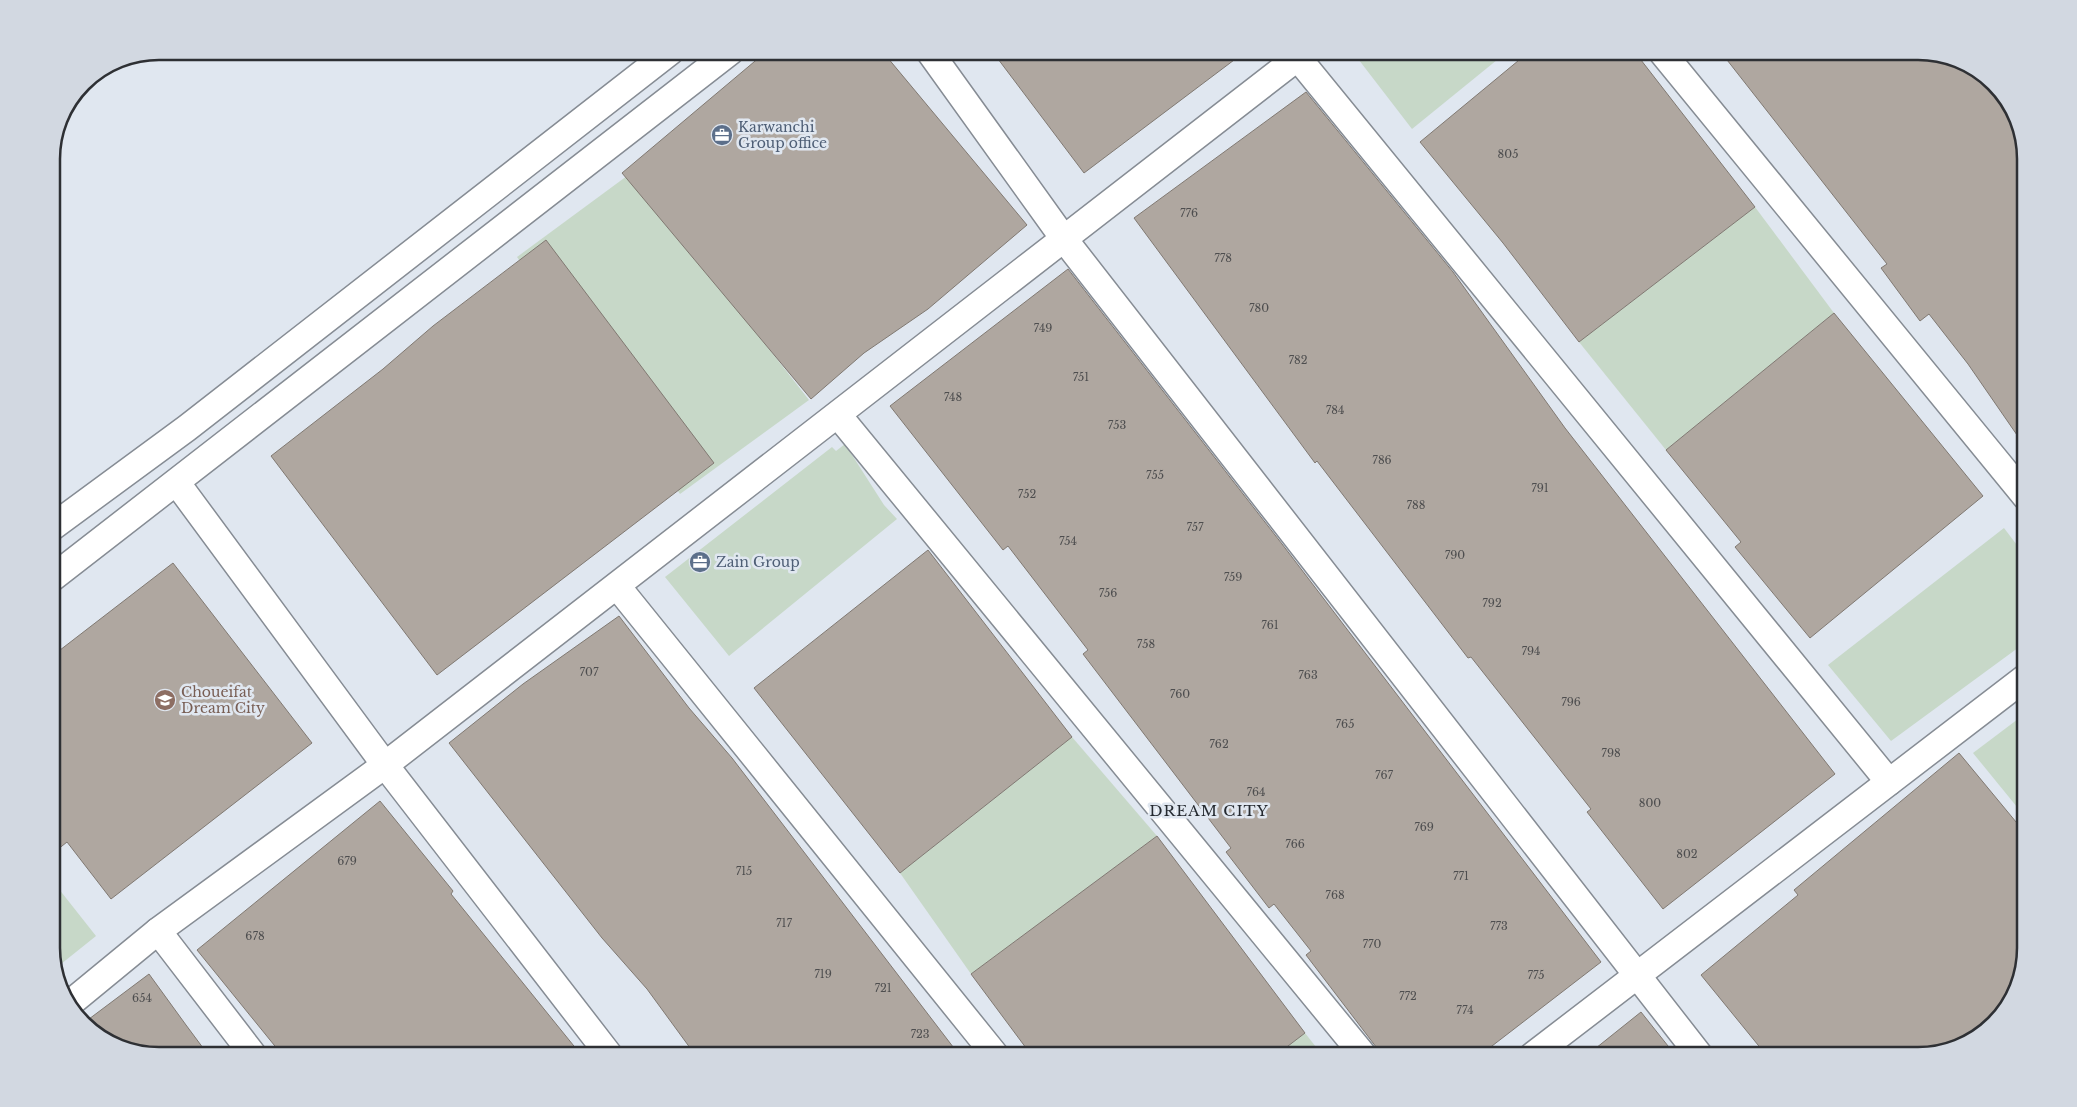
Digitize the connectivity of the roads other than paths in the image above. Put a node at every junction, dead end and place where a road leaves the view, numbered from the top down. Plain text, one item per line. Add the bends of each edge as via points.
1 (659, 60) edge
2 (720, 60) edge
3 (935, 60) edge
4 (1294, 60) edge
5 (1307, 60) edge
6 (1668, 60) edge
7 (466, 211) junction
8 (490, 239) junction
9 (1064, 239) junction
10 (838, 415) junction
11 (177, 482) junction
12 (2017, 486) edge
13 (60, 522) edge
14 (60, 573) edge
15 (617, 586) junction
16 (2017, 684) edge
17 (385, 765) junction
18 (1889, 782) junction
19 (158, 932) junction
20 (1636, 975) junction
21 (75, 1000) edge
22 (247, 1047) edge
23 (603, 1047) edge
24 (989, 1047) edge
25 (1348, 1047) edge
26 (1544, 1047) edge
27 (1693, 1047) edge

1 - 7 street
2 - 8 street
3 - 9 street
4 - 9 street
5 - 18 street
6 - 12 street
7 - 8 street
7 - 13 street
8 - 11 street
9 - 10 street
9 - 20 street
10 - 15 street
10 - 25 street
11 - 14 street
11 - 17 street
15 - 17 street
15 - 24 street
16 - 18 street
17 - 19 street
17 - 23 street
18 - 20 street
19 - 21 street
19 - 22 street
20 - 26 street
20 - 27 street

